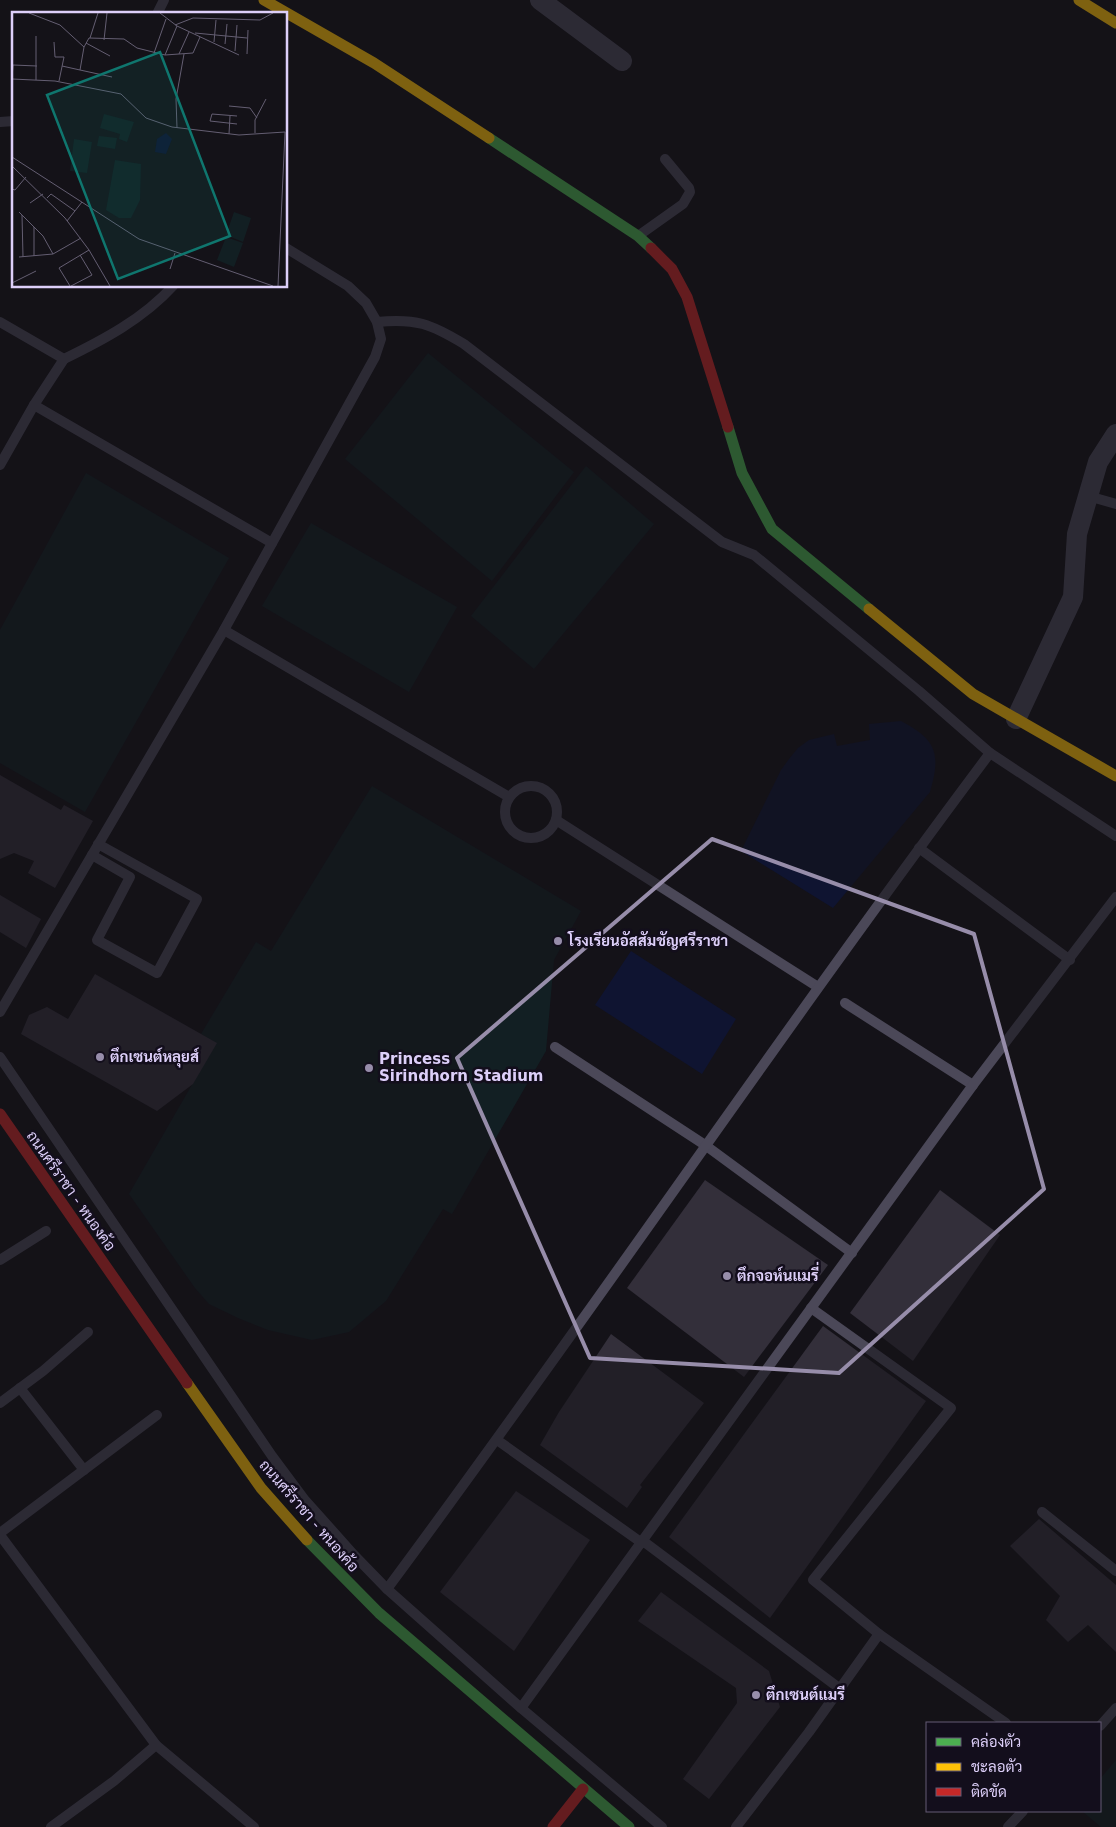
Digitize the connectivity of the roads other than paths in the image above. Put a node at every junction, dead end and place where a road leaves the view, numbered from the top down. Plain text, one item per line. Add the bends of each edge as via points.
1 (164, 0) edge
2 (264, 0) edge
3 (540, 0) edge
4 (1079, 0) edge
5 (158, 12) edge
6 (285, 12) edge
7 (288, 14) edge
8 (1116, 23) edge
9 (622, 61) dead end
10 (665, 159) dead end
11 (638, 236) junction
12 (288, 249) edge
13 (171, 288) edge
14 (0, 322) edge
15 (377, 322) junction
16 (64, 359) junction
17 (34, 405) junction
18 (1116, 434) edge
19 (0, 465) edge
20 (1088, 496) junction
21 (1116, 504) edge
22 (272, 544) junction
23 (224, 630) junction
24 (1016, 719) junction
25 (990, 753) junction
26 (1116, 776) edge
27 (509, 797) junction
28 (556, 820) junction
29 (1116, 836) edge
30 (98, 844) junction
31 (919, 848) junction
32 (92, 855) junction
33 (1116, 897) edge
34 (1070, 960) junction
35 (818, 988) junction
36 (846, 1003) dead end
37 (0, 1012) edge
38 (555, 1047) dead end
39 (0, 1057) edge
40 (973, 1085) junction
41 (0, 1114) edge
42 (705, 1145) junction
43 (46, 1231) dead end
44 (852, 1253) junction
45 (0, 1260) edge
46 (811, 1308) junction
47 (88, 1332) dead end
48 (20, 1388) junction
49 (0, 1403) edge
50 (157, 1415) dead end
51 (498, 1440) junction
52 (84, 1470) junction
53 (1042, 1512) dead end
54 (0, 1534) edge
55 (642, 1542) junction
56 (1116, 1571) edge
57 (387, 1589) junction
58 (879, 1634) junction
59 (839, 1688) junction
60 (521, 1708) junction
61 (1116, 1708) edge
62 (1005, 1722) edge
63 (1101, 1725) edge
64 (156, 1745) junction
65 (582, 1789) junction
66 (1022, 1812) edge
67 (51, 1827) edge
68 (254, 1827) edge
69 (553, 1827) edge
70 (629, 1827) edge
71 (662, 1827) edge
72 (736, 1827) edge
73 (1008, 1827) edge

1 - 5 lane
2 - 6 street
3 - 9 street
4 - 8 street
7 - 11 street via 374,63
10 - 11 lane via 690,192 683,204
11 - 24 street via 672,269 687,297 742,473 772,529 973,694
12 - 15 lane via 348,286 366,304
13 - 16 lane via 141,315 100,342
14 - 16 lane
15 - 22 lane via 381,338 375,357
15 - 25 lane via 402,320 421,323 464,344 722,542 754,555
16 - 17 lane
17 - 19 lane
17 - 22 lane
18 - 20 street via 1098,462
20 - 21 lane
20 - 24 street via 1077,534 1073,597
22 - 23 lane
23 - 27 lane
23 - 30 lane
24 - 26 street
25 - 29 lane
25 - 31 lane
27 - 28 lane via 522,787 539,786 556,803
27 - 28 lane via 505,814 508,823 520,836 529,838 546,834
28 - 35 lane
30 - 32 lane
30 - 32 lane via 197,899 157,973 96,940 130,877
31 - 34 lane
31 - 35 lane
32 - 37 lane
33 - 34 lane
34 - 40 lane
35 - 42 lane
36 - 40 lane
38 - 42 lane
39 - 57 lane via 272,1456 304,1499
40 - 44 lane
41 - 65 street, ถนนศรีราชา - หนองค้อ via 260,1488 378,1613
42 - 44 lane
42 - 51 lane
43 - 45 lane
44 - 46 lane
46 - 55 lane
46 - 58 lane via 951,1408 813,1580
47 - 48 lane
48 - 49 lane
48 - 52 lane
50 - 52 lane
51 - 55 lane
51 - 57 lane
52 - 54 lane
53 - 56 lane
54 - 64 lane
55 - 59 lane
55 - 60 lane
57 - 60 lane
58 - 59 lane
58 - 62 lane
59 - 72 lane
60 - 71 lane
61 - 63 lane
64 - 67 lane via 114,1781
64 - 68 lane
65 - 69 street
65 - 70 street, ถนนศรีราชา - หนองค้อ
66 - 73 lane

